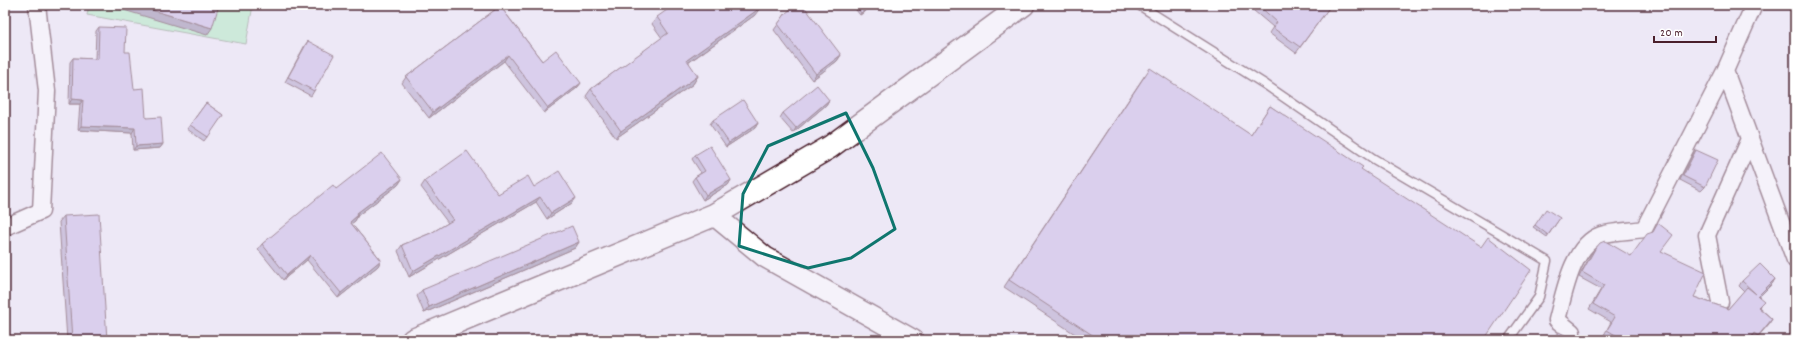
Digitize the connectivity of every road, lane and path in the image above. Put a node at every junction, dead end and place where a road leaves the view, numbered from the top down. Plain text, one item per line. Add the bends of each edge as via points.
1 (37, 5) edge
2 (1024, 5) edge
3 (1139, 5) edge
4 (1754, 5) edge
5 (1724, 70) junction
6 (1750, 139) junction
7 (714, 215) junction
8 (5, 227) edge
9 (1795, 260) edge
10 (1720, 302) dead end
11 (1572, 332) dead end
12 (413, 340) edge
13 (911, 340) edge
14 (1508, 340) edge

1 - 8 street via 47,91 41,210
2 - 7 main road via 830,147
3 - 14 lane via 1266,85 1374,158 1548,261 1539,297
4 - 5 street
5 - 6 street
5 - 11 street via 1644,229 1601,235 1586,245 1571,270 1557,320
6 - 9 street
6 - 10 street via 1707,235
7 - 12 main road
7 - 13 street via 765,256

